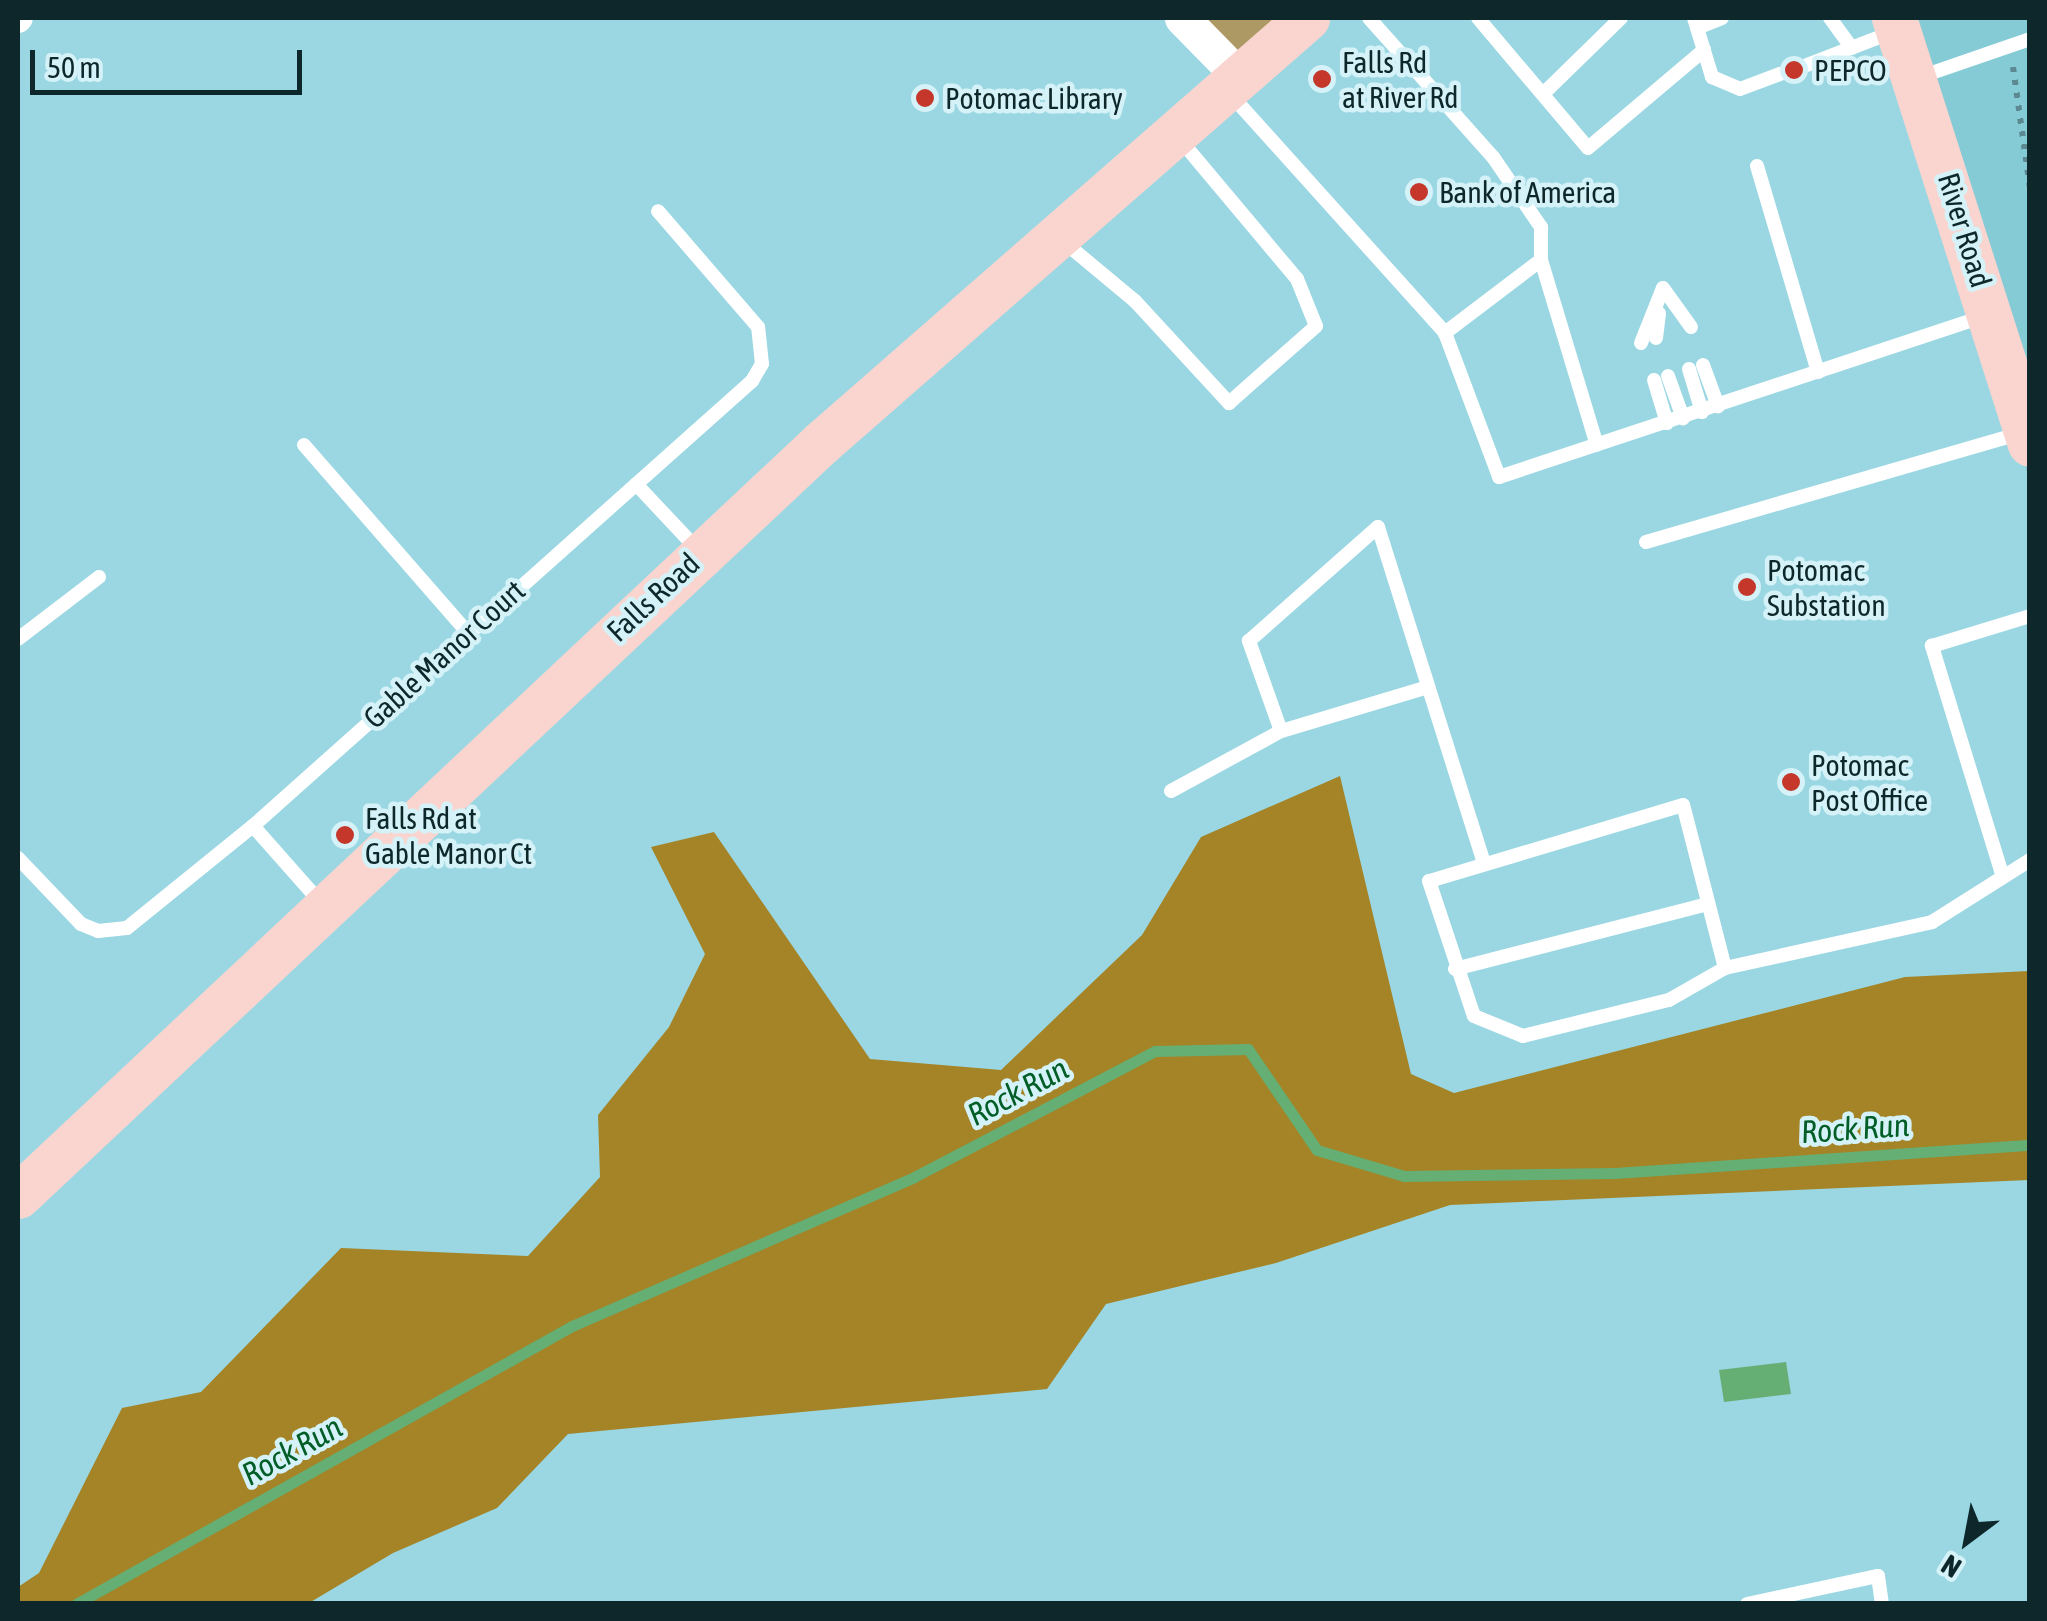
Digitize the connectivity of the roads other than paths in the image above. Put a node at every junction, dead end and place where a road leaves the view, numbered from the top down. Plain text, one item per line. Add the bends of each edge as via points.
1 (1182, 18) edge
2 (1307, 18) edge
3 (1369, 18) edge
4 (1478, 18) edge
5 (1621, 18) edge
6 (1722, 18) edge
7 (1830, 18) edge
8 (1696, 23) edge
9 (1896, 24) edge
10 (2030, 38) edge
11 (1852, 48) junction
12 (1704, 50) junction
13 (1807, 65) dead end
14 (1780, 74) dead end
15 (1915, 78) junction
16 (1234, 84) junction
17 (1543, 94) junction
18 (1175, 134) junction
19 (1757, 166) dead end
20 (658, 212) dead end
21 (1056, 235) junction
22 (1541, 260) junction
23 (1991, 314) junction
24 (1692, 326) dead end
25 (1445, 333) junction
26 (1648, 341) dead end
27 (1818, 372) junction
28 (1718, 406) junction
29 (1702, 412) junction
30 (1684, 418) junction
31 (1668, 423) junction
32 (2028, 438) edge
33 (304, 445) dead end
34 (1597, 445) junction
35 (636, 484) junction
36 (1646, 542) dead end
37 (701, 553) junction
38 (99, 577) dead end
39 (2030, 616) edge
40 (468, 632) junction
41 (18, 640) edge
42 (1428, 687) junction
43 (1281, 732) junction
44 (1171, 791) dead end
45 (253, 826) junction
46 (18, 858) edge
47 (2030, 860) edge
48 (1484, 864) junction
49 (2002, 874) junction
50 (1708, 904) junction
51 (326, 908) junction
52 (1725, 968) junction
53 (1456, 970) junction
54 (18, 1196) edge
55 (1747, 1604) edge
56 (1882, 1604) edge

1 - 16 street
2 - 16 main road, Falls Road
3 - 22 lane via 1523,196 1541,228
4 - 17 lane
5 - 17 lane
6 - 8 lane
7 - 11 lane
8 - 12 lane
9 - 11 lane
9 - 15 main road, River Road
10 - 15 lane
11 - 13 lane
12 - 14 lane via 1712,77 1740,89
12 - 17 lane via 1588,148
15 - 23 main road, River Road
16 - 18 main road, Falls Road
16 - 25 lane
18 - 21 main road, Falls Road
18 - 21 lane via 1298,279 1316,326 1229,403 1135,301
19 - 27 lane
20 - 35 lane, Gable Manor Court via 758,327 764,345 752,381
21 - 37 main road, Falls Road
22 - 25 lane
22 - 34 lane
23 - 27 lane
23 - 32 main road, River Road
24 - 26 lane via 1663,288
25 - 34 lane via 1499,477
27 - 28 lane
28 - 29 lane
28 - 29 lane via 1696,367
29 - 30 lane
30 - 31 lane
30 - 31 lane via 1661,378
31 - 34 lane
32 - 36 lane
33 - 40 lane
35 - 37 lane
35 - 40 lane, Gable Manor Court
37 - 51 main road, Falls Road
38 - 41 lane
39 - 49 lane via 1932,646
40 - 45 lane, Gable Manor Court
42 - 43 lane
42 - 43 lane via 1378,527 1249,641
42 - 48 lane
43 - 44 lane
45 - 46 lane, Gable Manor Court via 127,928 113,932 81,924
45 - 51 lane
47 - 49 lane
48 - 50 lane via 1684,806
48 - 53 lane via 1429,881
49 - 52 lane via 1932,922
50 - 52 lane
50 - 53 lane
51 - 54 main road, Falls Road
52 - 53 lane via 1669,1000 1523,1036 1474,1016
55 - 56 lane via 1878,1576

